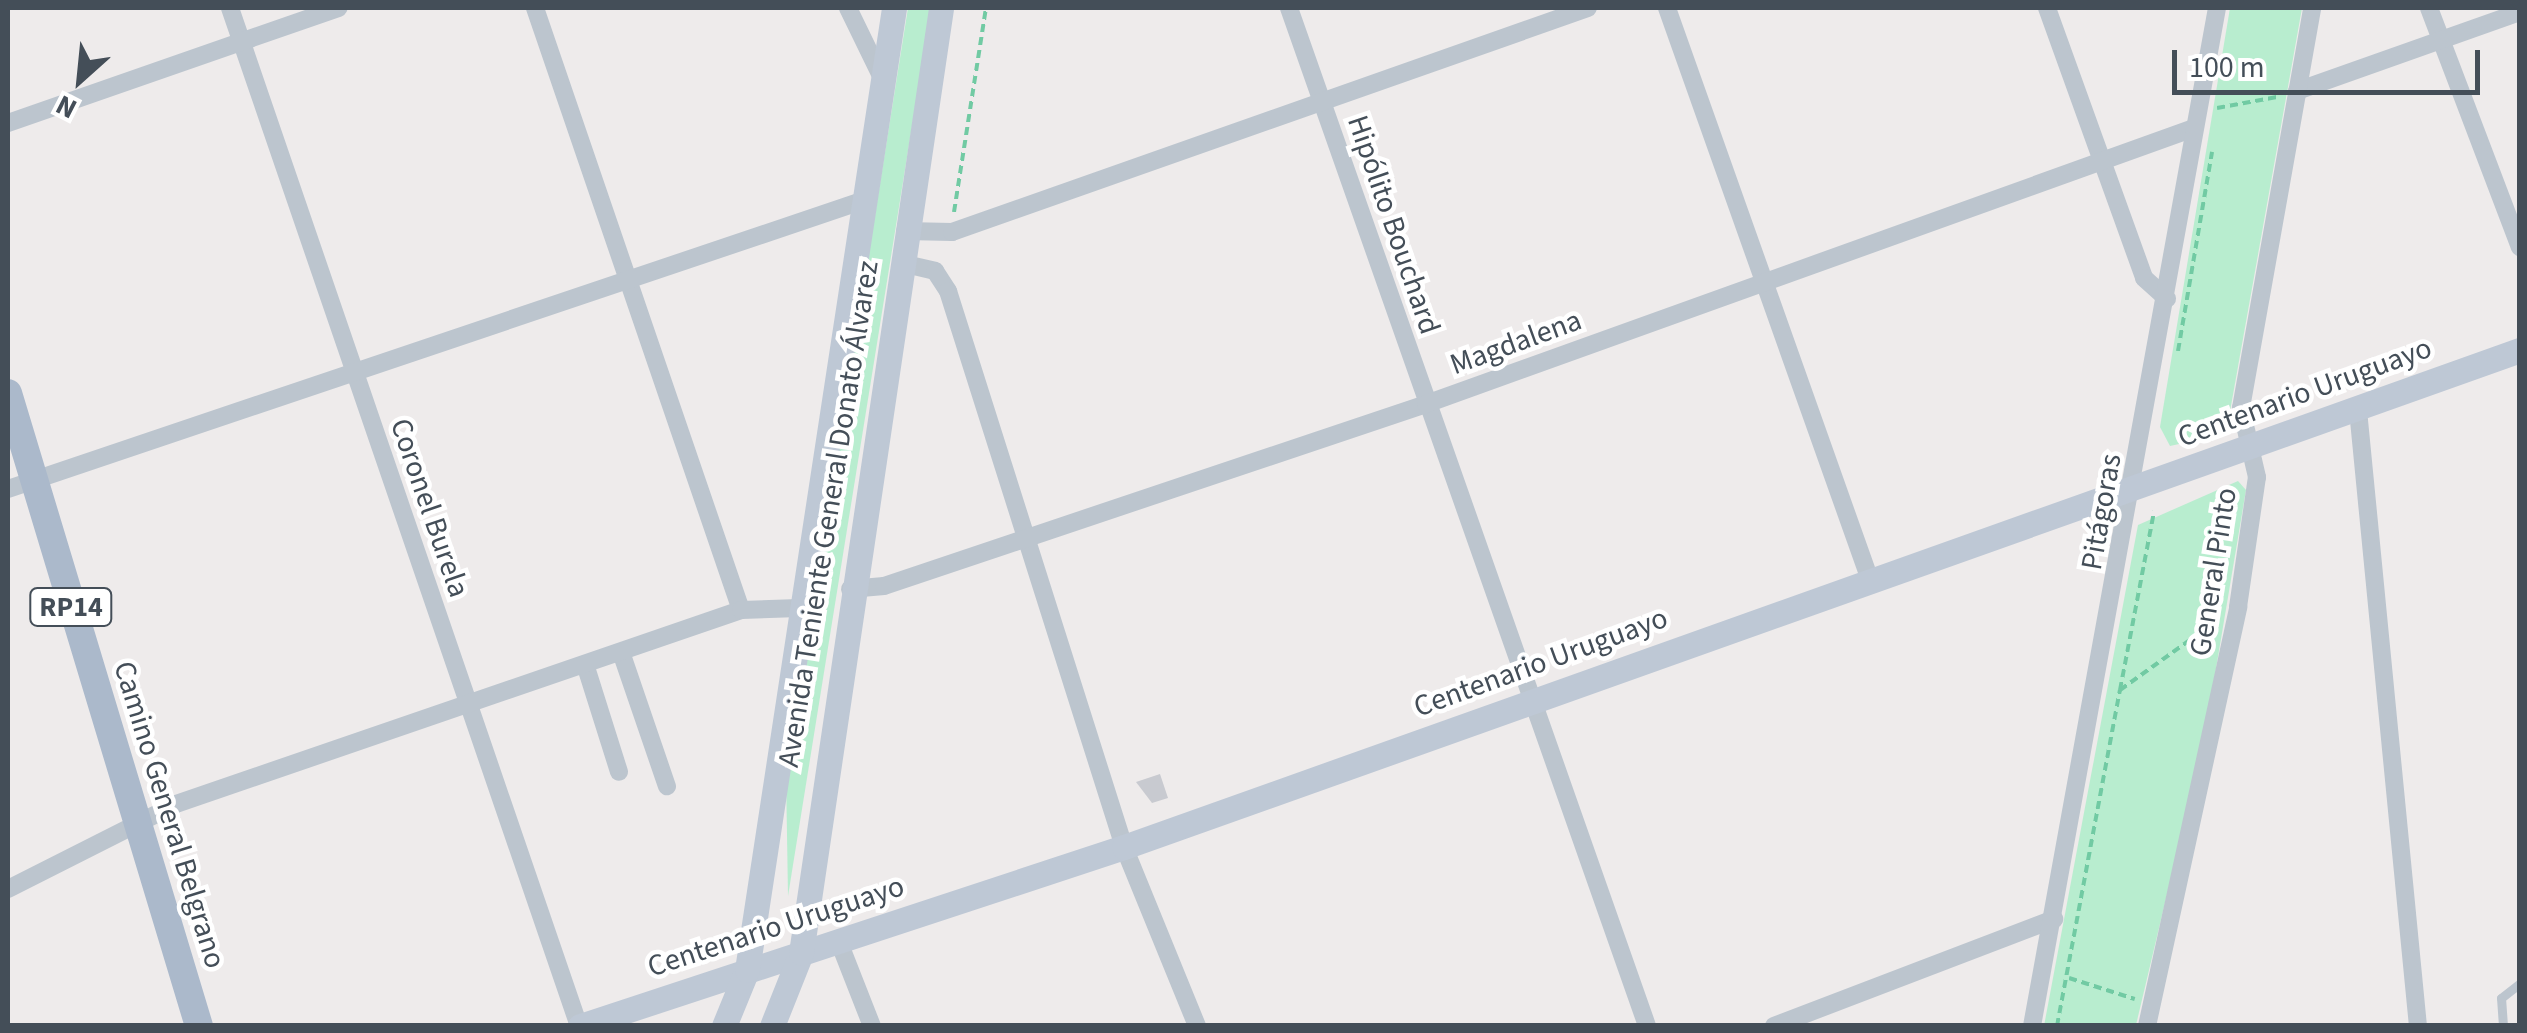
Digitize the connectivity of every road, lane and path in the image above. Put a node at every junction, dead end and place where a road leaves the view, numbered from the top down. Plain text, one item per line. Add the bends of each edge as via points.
1 (230, 8) edge
2 (339, 8) edge
3 (535, 8) edge
4 (848, 8) edge
5 (894, 8) edge
6 (941, 8) edge
7 (986, 8) edge
8 (1288, 8) edge
9 (1588, 8) edge
10 (1667, 8) edge
11 (2047, 8) edge
12 (2217, 8) edge
13 (2312, 8) edge
14 (2429, 8) edge
15 (2520, 12) edge
16 (2440, 40) junction
17 (242, 41) junction
18 (882, 78) junction
19 (2296, 91) junction
20 (1322, 101) junction
21 (2218, 108) junction
22 (2198, 109) junction
23 (8, 123) edge
24 (2216, 125) dead end
25 (2194, 128) junction
26 (2213, 142) dead end
27 (2103, 159) junction
28 (864, 200) junction
29 (905, 231) junction
30 (944, 234) junction
31 (2520, 246) edge
32 (900, 264) junction
33 (935, 271) junction
34 (626, 278) junction
35 (1765, 284) junction
36 (2167, 299) junction
37 (2520, 350) edge
38 (2178, 351) dead end
39 (353, 371) junction
40 (8, 393) edge
41 (1426, 404) junction
42 (2358, 410) junction
43 (2250, 446) junction
44 (21, 488) edge
45 (2135, 490) junction
46 (2154, 512) dead end
47 (1029, 538) junction
48 (1870, 580) junction
49 (850, 589) junction
50 (799, 608) junction
51 (741, 610) junction
52 (2219, 618) dead end
53 (621, 652) junction
54 (585, 664) junction
55 (2120, 690) junction
56 (1533, 701) junction
57 (468, 706) junction
58 (620, 772) dead end
59 (666, 786) dead end
60 (137, 820) junction
61 (1124, 847) junction
62 (8, 889) edge
63 (2054, 919) junction
64 (839, 942) junction
65 (800, 954) junction
66 (747, 970) junction
67 (2068, 978) junction
68 (2520, 983) edge
69 (2135, 999) dead end
70 (199, 1026) edge
71 (580, 1026) edge
72 (724, 1026) edge
73 (772, 1026) edge
74 (872, 1026) edge
75 (1197, 1026) edge
76 (1647, 1026) edge
77 (1774, 1026) edge
78 (2032, 1026) edge
79 (2057, 1026) edge
80 (2147, 1026) edge
81 (2418, 1026) edge
82 (2503, 1026) edge

1 - 17 street, Coronel Burela
2 - 17 street
3 - 34 street
4 - 18 street
5 - 18 main road, Avenida Teniente General Donato Álvarez
6 - 29 main road, Avenida Teniente General Donato Álvarez
7 - 30 path
8 - 20 street, Hipólito Bouchard
9 - 20 street
10 - 35 street
11 - 27 street
12 - 22 street, Pitágoras
13 - 19 street, General Pinto
14 - 16 street
15 - 16 street
16 - 19 street
16 - 31 street
17 - 23 street
17 - 39 street, Coronel Burela
18 - 28 main road, Avenida Teniente General Donato Álvarez
19 - 21 path
19 - 43 street, General Pinto via 2241,408
20 - 30 street
20 - 41 street, Hipólito Bouchard
21 - 22 path
21 - 24 path
22 - 25 street, Pitágoras
25 - 27 street, Magdalena
25 - 36 street, Pitágoras
26 - 38 path
27 - 35 street, Magdalena
27 - 36 street via 2144,278
28 - 34 street
28 - 50 main road, Avenida Teniente General Donato Álvarez
29 - 30 street
29 - 32 main road, Avenida Teniente General Donato Álvarez
30 - 33 street
32 - 33 street
32 - 49 main road, Avenida Teniente General Donato Álvarez
33 - 47 street
34 - 39 street
34 - 51 street
35 - 41 street, Magdalena
35 - 48 street
36 - 45 street, Pitágoras
37 - 42 main road, Centenario Uruguayo
39 - 44 street
39 - 57 street, Coronel Burela
40 - 44 main road, Camino General Belgrano / RP14
41 - 47 street, Magdalena
41 - 56 street, Hipólito Bouchard
42 - 43 main road, Centenario Uruguayo
42 - 81 street
43 - 45 main road, Centenario Uruguayo
43 - 80 street, General Pinto via 2257,477 2238,607
44 - 60 main road, Camino General Belgrano / RP14
45 - 48 main road, Centenario Uruguayo
45 - 63 street, Pitágoras
46 - 55 path
47 - 49 street, Magdalena
47 - 61 street
48 - 56 main road, Centenario Uruguayo
49 - 65 main road, Avenida Teniente General Donato Álvarez
50 - 51 street
50 - 66 main road, Avenida Teniente General Donato Álvarez
51 - 53 street
52 - 55 path
53 - 54 street
53 - 59 street
54 - 57 street
54 - 58 street
55 - 67 path
56 - 61 main road, Centenario Uruguayo
56 - 76 street, Hipólito Bouchard
57 - 60 street
57 - 71 street, Coronel Burela
60 - 62 street
60 - 70 main road, Camino General Belgrano / RP14
61 - 64 main road, Centenario Uruguayo
61 - 75 street
63 - 77 street
63 - 78 street, Pitágoras
64 - 65 main road, Centenario Uruguayo
64 - 74 street
65 - 66 main road, Centenario Uruguayo
65 - 73 main road, Avenida Teniente General Donato Álvarez
66 - 71 main road, Centenario Uruguayo
66 - 72 main road, Avenida Teniente General Donato Álvarez
67 - 69 path
67 - 79 path
68 - 82 lane via 2500,998

